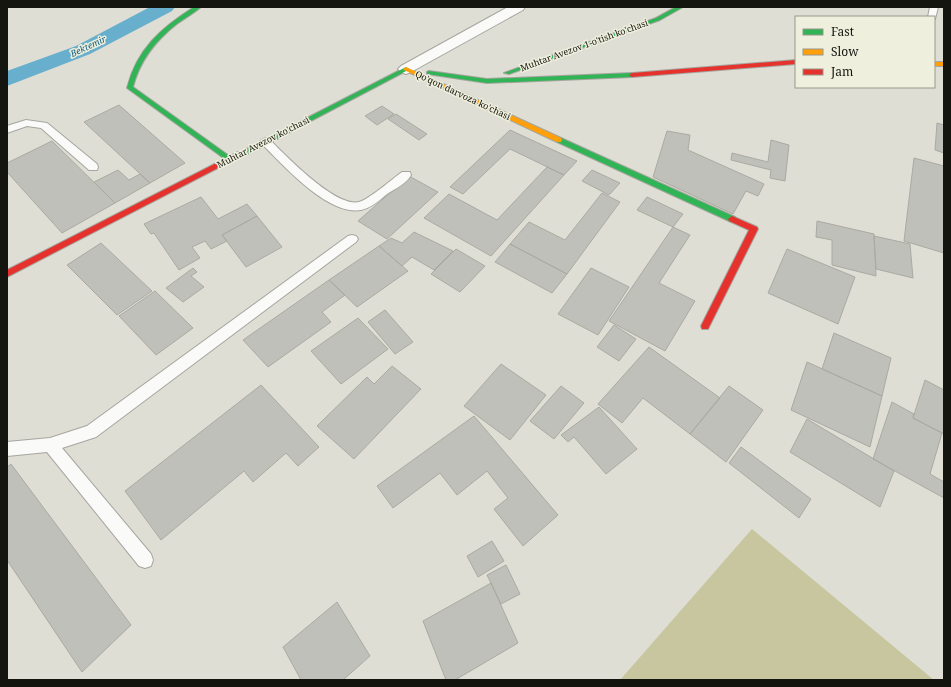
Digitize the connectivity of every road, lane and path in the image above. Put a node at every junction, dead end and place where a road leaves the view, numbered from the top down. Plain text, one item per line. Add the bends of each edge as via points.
1 (198, 7) edge
2 (518, 7) edge
3 (680, 7) edge
4 (795, 62) edge
5 (406, 69) junction
6 (487, 81) junction
7 (7, 130) edge
8 (264, 141) junction
9 (229, 160) junction
10 (92, 167) dead end
11 (406, 175) dead end
12 (352, 239) dead end
13 (7, 274) edge
14 (705, 326) dead end
15 (50, 445) junction
16 (7, 449) edge
17 (145, 560) dead end

1 - 9 street via 163,32 147,50 134,70 130,88
2 - 5 street, Muhtar Avezov ko'chasi
3 - 6 street, Muhtar Avezov 1-o'tish ko'chasi via 658,19
4 - 6 street, Qo'qon darvoza ko'chasi via 652,74
5 - 6 street, Qo'qon darvoza ko'chasi
5 - 8 street, Muhtar Avezov ko'chasi
5 - 14 street, Qo'qon darvoza ko'chasi via 754,228
7 - 10 lane via 26,123 44,126
8 - 9 street, Muhtar Avezov ko'chasi
8 - 11 lane via 304,179 348,206 362,205
9 - 13 street, Muhtar Avezov ko'chasi
12 - 15 lane via 91,432
15 - 16 lane
15 - 17 lane

